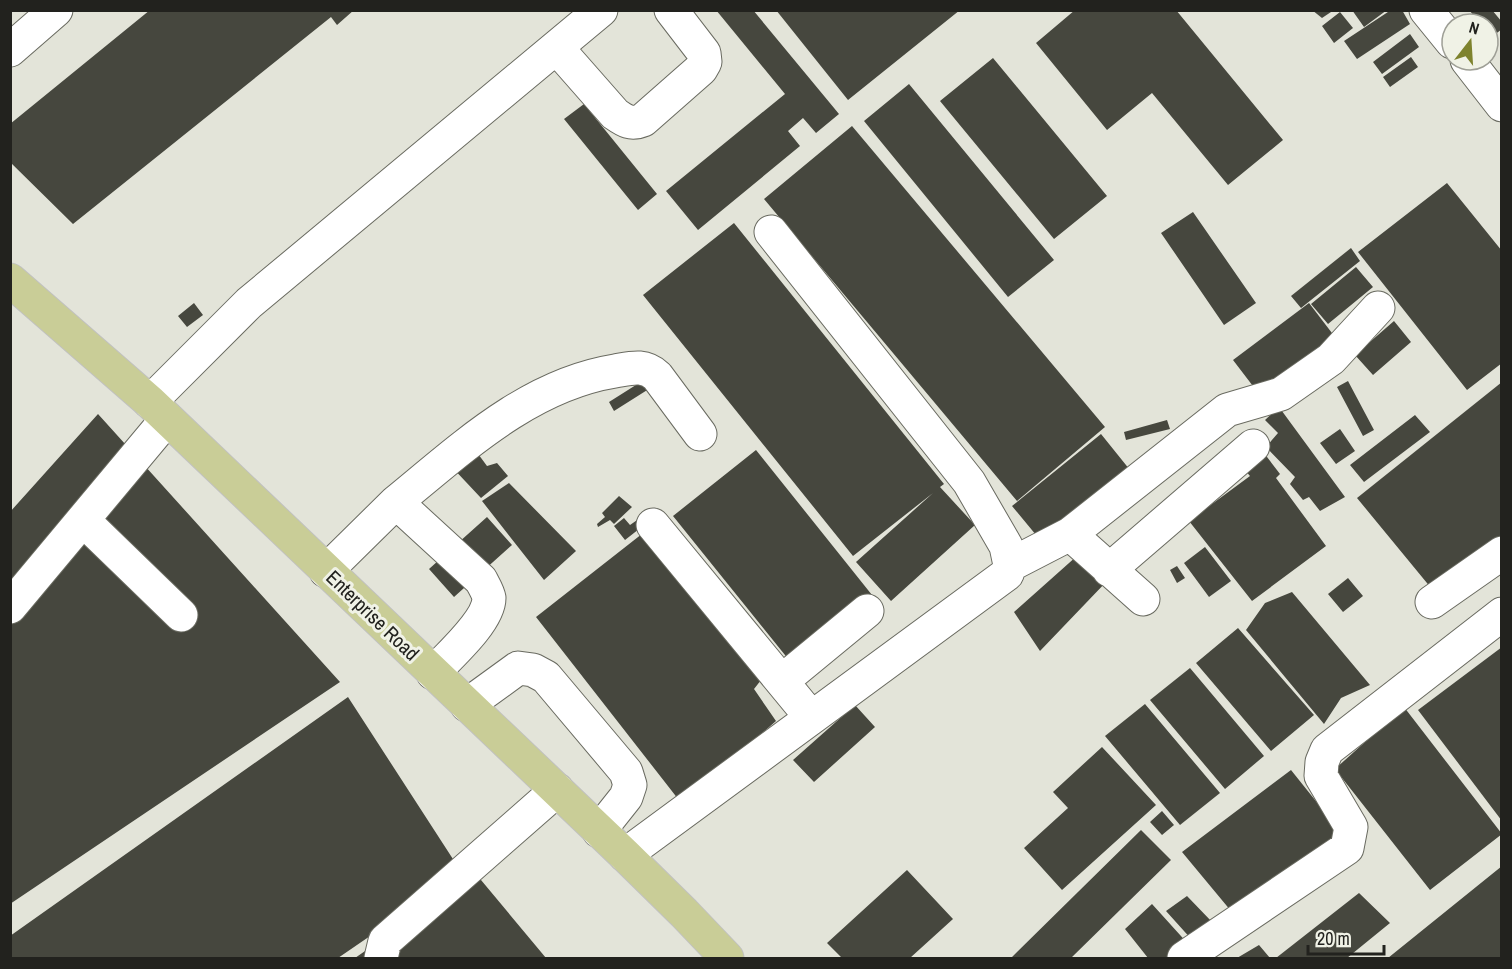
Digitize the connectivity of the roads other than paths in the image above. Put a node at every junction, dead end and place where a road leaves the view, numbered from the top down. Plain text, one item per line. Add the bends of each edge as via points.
1 (56, 10) edge
2 (601, 10) edge
3 (671, 10) edge
4 (1426, 10) edge
5 (1440, 27) edge
6 (557, 48) junction
7 (10, 50) edge
8 (1476, 72) edge
9 (1502, 105) edge
10 (771, 232) dead end
11 (10, 280) edge
12 (1378, 308) dead end
13 (158, 411) junction
14 (700, 434) dead end
15 (1253, 446) dead end
16 (396, 502) junction
17 (83, 520) junction
18 (652, 525) dead end
19 (1070, 534) junction
20 (1502, 553) edge
21 (1010, 565) junction
22 (1109, 570) junction
23 (326, 571) junction
24 (1143, 599) dead end
25 (1432, 602) dead end
26 (10, 608) edge
27 (867, 611) dead end
28 (1502, 614) edge
29 (181, 615) dead end
30 (433, 673) junction
31 (782, 681) junction
32 (467, 705) junction
33 (811, 717) junction
34 (557, 790) junction
35 (599, 831) junction
36 (625, 855) junction
37 (381, 958) edge
38 (727, 958) edge
39 (1184, 958) edge

1 - 7 street
2 - 6 street
3 - 6 street via 704,53 705,62 636,123 626,122 615,114
4 - 5 street
6 - 13 street via 249,303
8 - 9 street
10 - 21 street via 969,482 1006,546
11 - 13 main road, Enterprise Road
12 - 19 street via 1331,359 1281,394 1227,410
13 - 17 street
13 - 23 main road, Enterprise Road
14 - 16 street via 649,369 595,374 512,412
15 - 22 street
16 - 23 street
16 - 30 street via 482,580 489,596 479,623
17 - 26 street
17 - 29 street
18 - 31 street
19 - 21 street
19 - 22 street
20 - 25 street
21 - 33 street via 1007,574
22 - 24 street
23 - 30 main road, Enterprise Road
27 - 31 street
28 - 39 street via 1328,750 1321,776 1351,827 1347,848
30 - 32 main road, Enterprise Road
31 - 33 street
32 - 34 main road, Enterprise Road
32 - 35 street via 518,668 546,677 626,772 630,785 626,797
33 - 36 street
34 - 35 main road, Enterprise Road
34 - 37 street via 385,941
35 - 36 main road, Enterprise Road
36 - 38 main road, Enterprise Road

